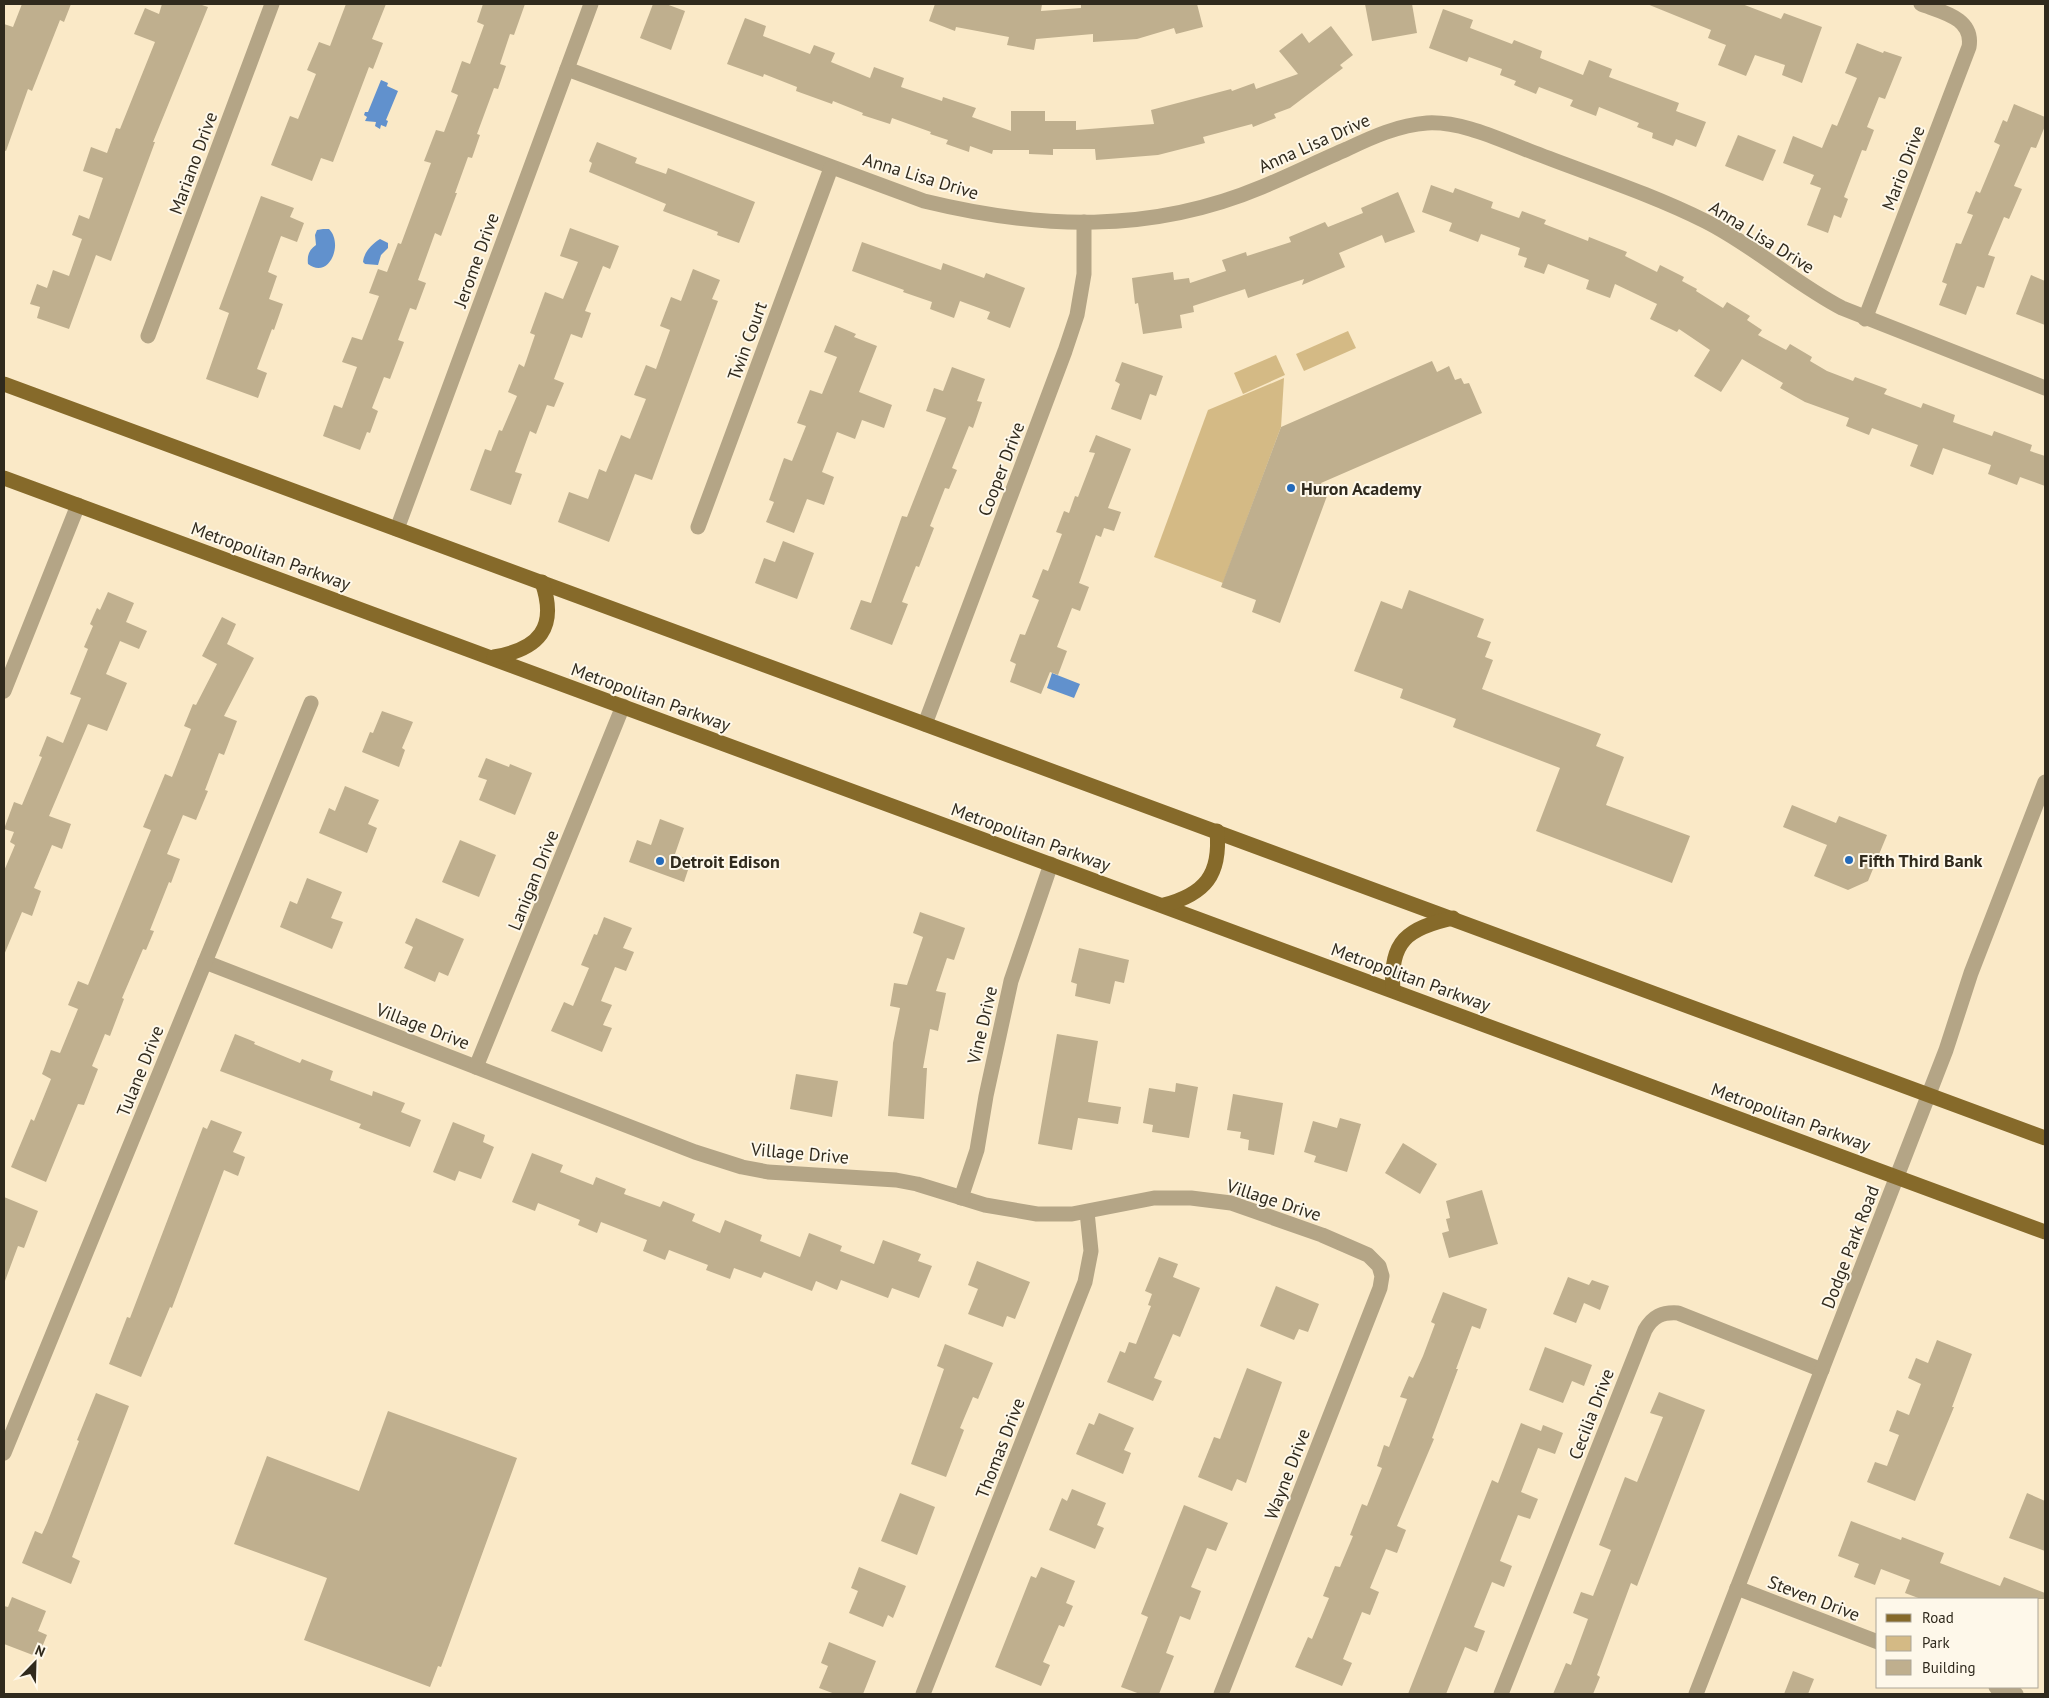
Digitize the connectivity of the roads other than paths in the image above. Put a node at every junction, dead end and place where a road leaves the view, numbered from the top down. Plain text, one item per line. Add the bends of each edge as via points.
1 (272, 4) edge
2 (591, 4) edge
3 (1921, 4) edge
4 (567, 69) junction
5 (831, 168) junction
6 (1084, 222) junction
7 (1865, 319) junction
8 (148, 336) dead end
9 (4, 384) edge
10 (2045, 388) edge
11 (4, 478) edge
12 (78, 505) junction
13 (698, 526) dead end
14 (397, 529) junction
15 (542, 582) junction
16 (492, 658) junction
17 (4, 692) edge
18 (311, 703) dead end
19 (623, 706) junction
20 (925, 724) junction
21 (2045, 782) edge
22 (1218, 831) junction
23 (1051, 864) junction
24 (1164, 905) junction
25 (1453, 918) junction
26 (205, 962) junction
27 (1393, 990) junction
28 (476, 1067) junction
29 (1930, 1094) junction
30 (2045, 1138) edge
31 (1897, 1177) junction
32 (961, 1198) junction
33 (1087, 1212) junction
34 (2045, 1232) edge
35 (1379, 1266) joint
36 (1822, 1370) junction
37 (4, 1453) edge
38 (1737, 1588) junction
39 (1876, 1641) edge
40 (1999, 1688) edge
41 (924, 1694) edge
42 (1221, 1694) edge
43 (1501, 1694) edge
44 (1696, 1694) edge
45 (2016, 1694) edge

1 - 8 street, Mariano Drive
2 - 4 street, Jerome Drive
3 - 7 street, Mario Drive via 1953,16 1968,30 1969,47
4 - 5 street, Anna Lisa Drive
4 - 14 street, Jerome Drive
5 - 6 street, Anna Lisa Drive via 924,201 964,210 1018,220
5 - 13 street, Twin Court
6 - 7 street, Anna Lisa Drive via 1149,219 1179,213 1260,188 1386,132 1428,123 1459,127 1492,137 1705,221 1820,297
6 - 20 street, Cooper Drive via 1084,274 1077,315
7 - 10 street, Anna Lisa Drive
9 - 14 main road
11 - 12 main road, Metropolitan Parkway
12 - 16 main road, Metropolitan Parkway
12 - 17 street
14 - 15 main road
15 - 16 main road via 549,612 542,633 524,648
15 - 20 main road
16 - 19 main road, Metropolitan Parkway
18 - 26 street, Tulane Drive
19 - 23 main road, Metropolitan Parkway
19 - 28 street, Lanigan Drive
20 - 22 main road
21 - 29 street, Dodge Park Road via 1971,973
22 - 24 main road via 1218,858 1208,881 1183,900
22 - 25 main road
23 - 24 main road, Metropolitan Parkway
23 - 32 street, Vine Drive via 1011,981 977,1150
24 - 27 main road, Metropolitan Parkway
25 - 27 main road via 1421,927 1400,943 1393,963
25 - 29 main road
26 - 28 street, Village Drive
26 - 37 street, Tulane Drive
27 - 31 main road, Metropolitan Parkway
28 - 32 street, Village Drive via 742,1167 795,1174 896,1180
29 - 30 main road
29 - 31 street, Dodge Park Road
31 - 34 main road, Metropolitan Parkway
31 - 36 street, Dodge Park Road
32 - 33 street, Village Drive via 1037,1214
33 - 35 street, Village Drive via 1154,1198 1231,1203 1322,1235 1366,1254
33 - 41 street, Thomas Drive via 1091,1251 1085,1282
35 - 42 street, Wayne Drive via 1382,1276 1380,1288
36 - 38 street, Dodge Park Road
36 - 43 street, Cecilia Drive via 1678,1313 1657,1315 1649,1322
38 - 39 street, Steven Drive
38 - 44 street, Dodge Park Road
40 - 45 street

